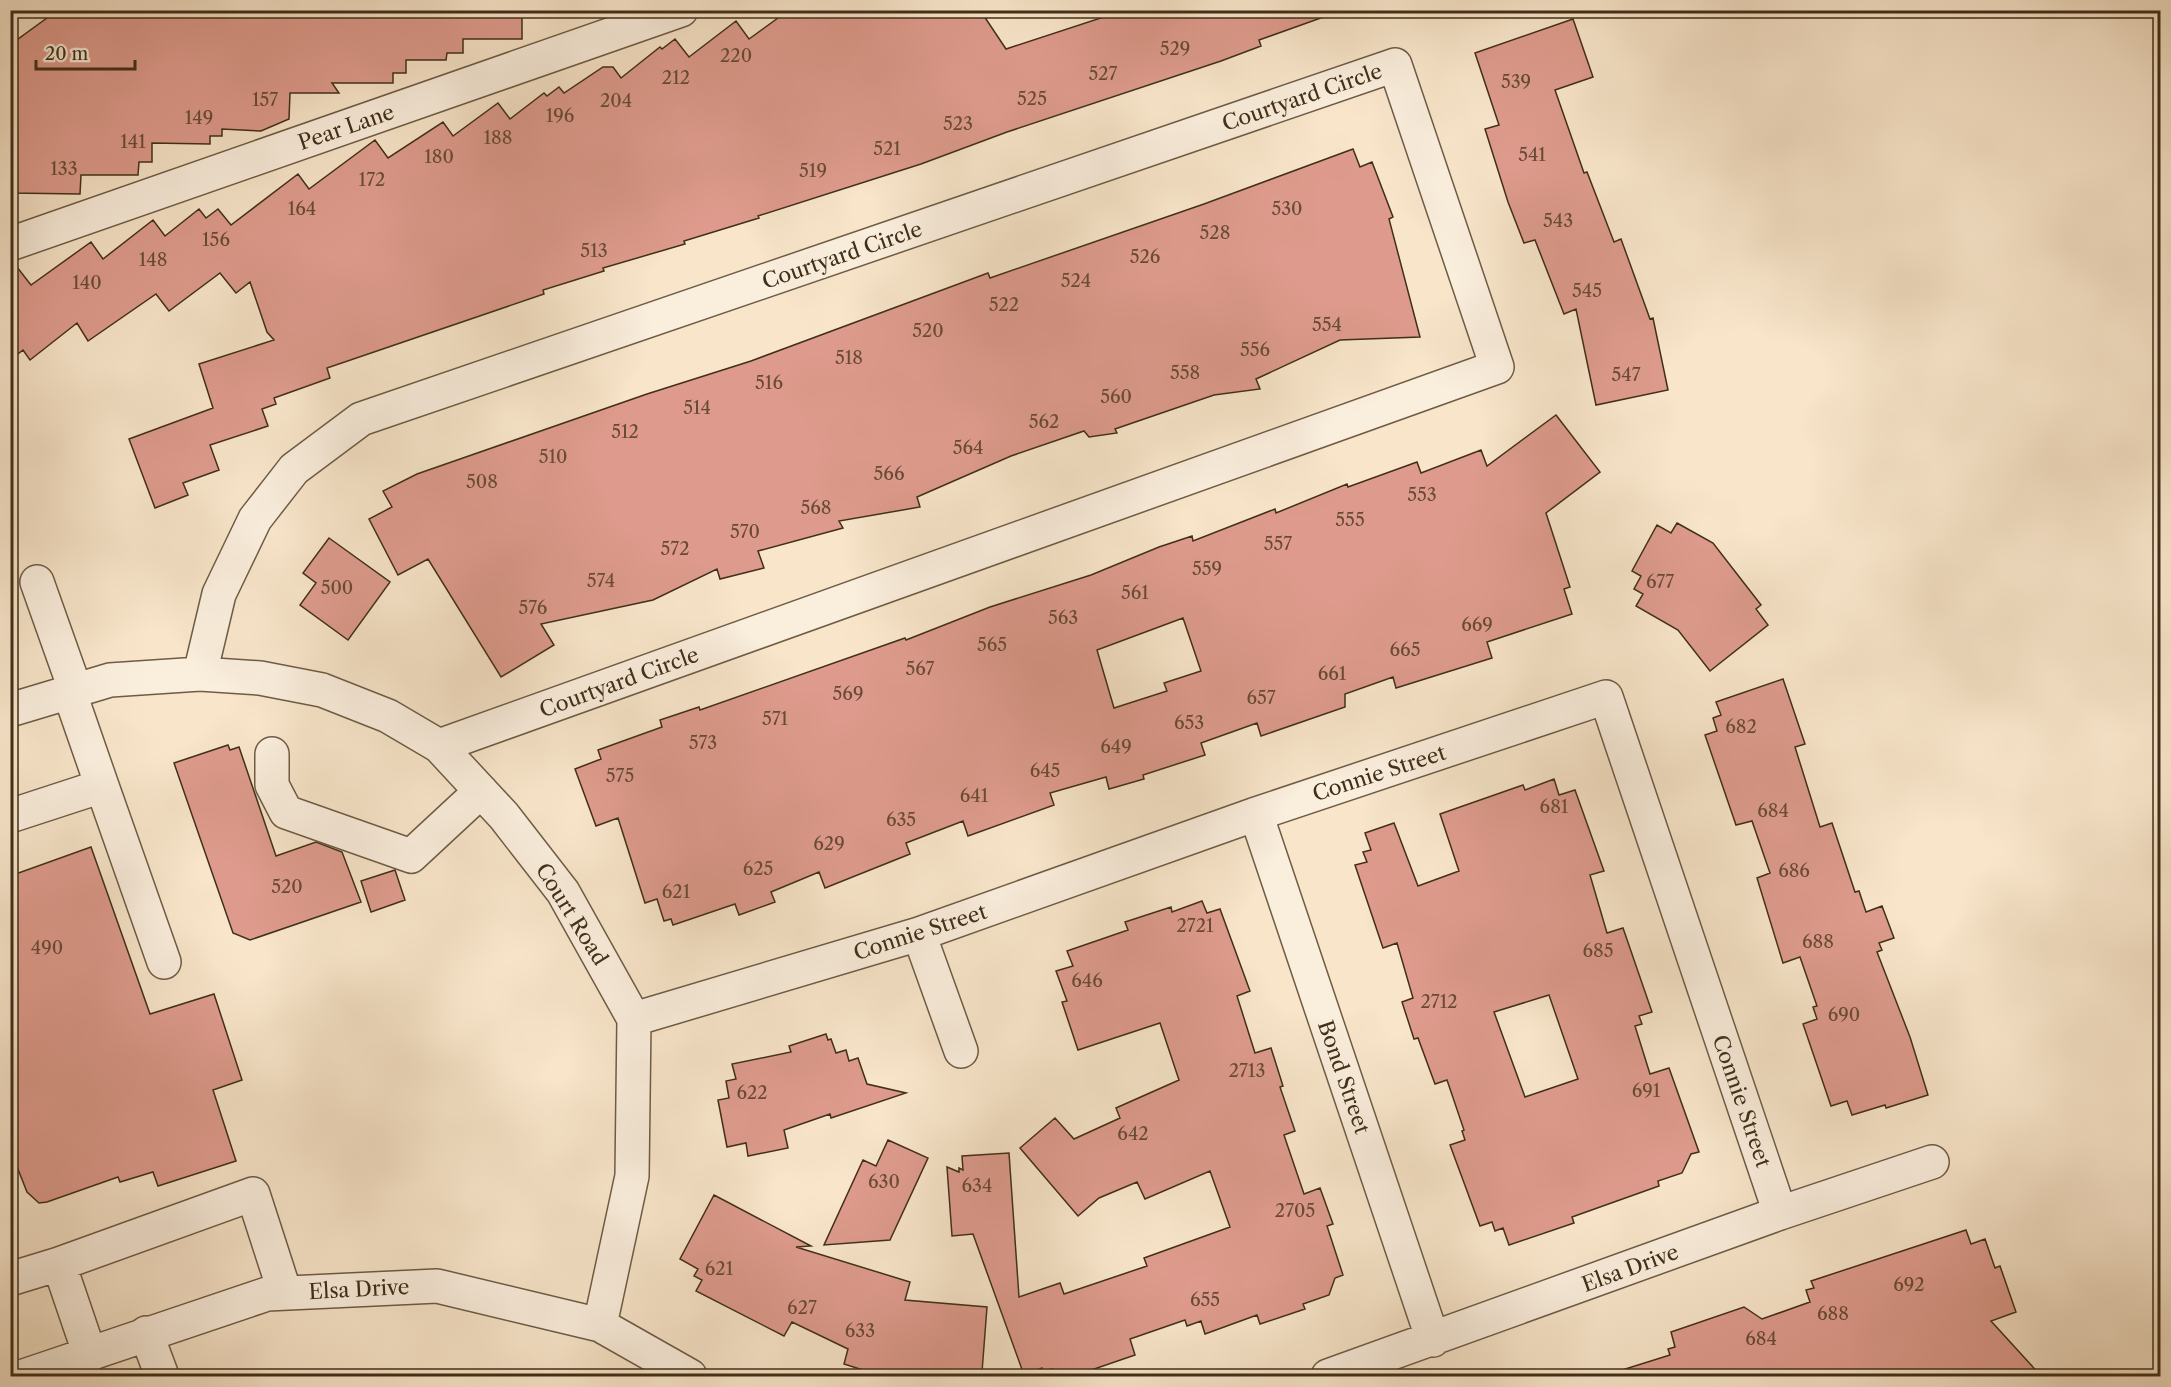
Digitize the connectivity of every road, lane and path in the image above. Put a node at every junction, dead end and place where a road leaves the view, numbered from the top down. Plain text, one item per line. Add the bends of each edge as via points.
1 (681, 10) edge
2 (10, 244) edge
3 (37, 582) dead end
4 (200, 674) junction
5 (72, 690) junction
6 (10, 710) edge
7 (440, 746) junction
8 (272, 754) dead end
9 (102, 786) junction
10 (481, 791) junction
11 (1256, 814) junction
12 (10, 816) edge
13 (919, 934) junction
14 (164, 962) dead end
15 (634, 1019) junction
16 (961, 1051) dead end
17 (1932, 1162) dead end
18 (1780, 1213) junction
19 (59, 1264) junction
20 (10, 1279) edge
21 (285, 1293) junction
22 (600, 1324) junction
23 (146, 1334) junction
24 (1433, 1340) junction
25 (90, 1354) junction
26 (24, 1377) edge
27 (162, 1377) edge
28 (690, 1377) edge
29 (1328, 1377) edge

1 - 2 street, Pear Lane
3 - 5 street
4 - 5 street via 110,680
4 - 7 street, Court Road via 260,678 322,690 388,716
4 - 7 street, Courtyard Circle via 219,594 255,519 294,469 361,419 1395,65 1497,367
5 - 6 street
5 - 9 street
7 - 10 street, Court Road
8 - 10 street via 272,785 286,812 411,856
9 - 12 street
9 - 14 street
10 - 15 street, Court Road via 563,892
11 - 13 street, Connie Street
11 - 18 street, Connie Street via 1606,697
11 - 24 street, Bond Street
13 - 15 street, Connie Street
13 - 16 street
15 - 22 street, Court Road via 632,1176
17 - 18 street, Elsa Drive
18 - 24 street, Elsa Drive
19 - 20 street
19 - 21 street via 253,1194
19 - 25 street
21 - 22 street, Elsa Drive via 436,1286
21 - 23 street, Elsa Drive via 267,1294
22 - 28 street, Elsa Drive
23 - 25 street, Elsa Drive
23 - 27 street
24 - 29 street, Elsa Drive
25 - 26 street, Elsa Drive

